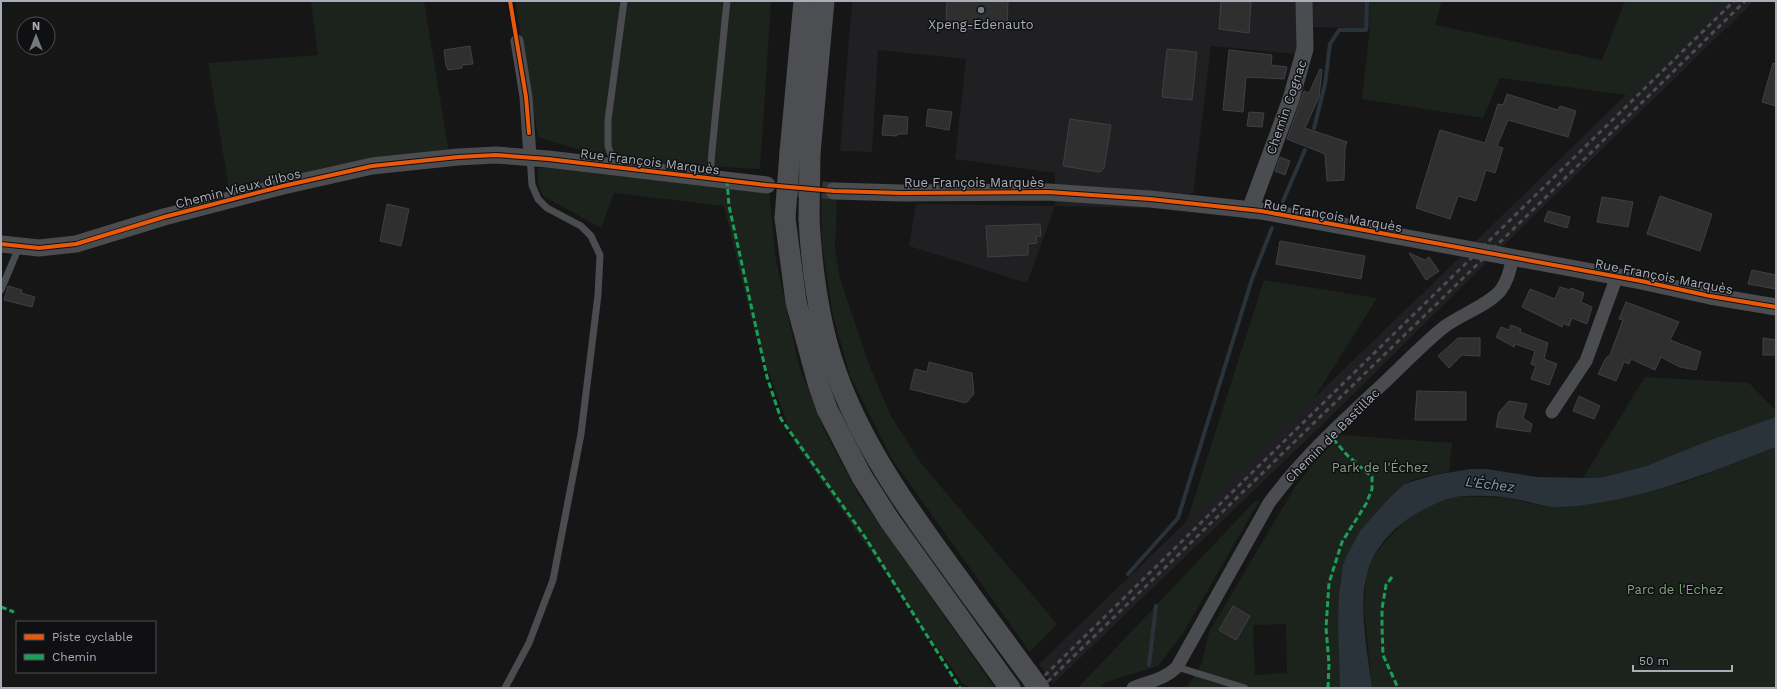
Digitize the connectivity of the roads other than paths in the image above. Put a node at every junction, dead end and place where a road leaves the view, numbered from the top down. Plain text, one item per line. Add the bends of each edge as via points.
1 (624, 1) edge
2 (727, 1) edge
3 (804, 1) edge
4 (824, 1) edge
5 (1304, 1) edge
6 (517, 41) dead end
7 (530, 157) junction
8 (615, 167) junction
9 (710, 178) junction
10 (767, 185) dead end
11 (834, 190) tunnel mouth
12 (1250, 210) junction
13 (1, 244) edge
14 (19, 247) junction
15 (1513, 257) junction
16 (1617, 276) junction
17 (1, 290) edge
18 (1776, 307) edge
19 (1552, 412) dead end
20 (1177, 667) junction
21 (505, 688) edge
22 (1010, 688) edge
23 (1038, 688) edge
24 (1132, 688) edge
25 (1245, 688) edge

1 - 8 lane via 608,120 608,146
2 - 9 lane
3 - 22 main road, bridge via 786,218 796,302 818,383 827,409 862,477 886,515
4 - 23 main road, bridge via 810,153 809,219 812,271 823,328 835,369 853,414 874,454 911,512
5 - 12 street, Chemin Cognac via 1305,49 1291,99
6 - 7 street via 526,96
7 - 8 street, Rue François Marquès
7 - 14 street, Chemin Vieux d'Ibos via 458,157 372,166 164,217 76,244 39,248
7 - 21 lane via 532,185 538,199 547,208 580,226 591,236 600,255 599,279 580,434 553,580 529,643
8 - 9 street, Rue François Marquès
9 - 10 street, Rue François Marquès
11 - 12 street, Rue François Marquès via 1048,192 1150,199
12 - 15 street, Rue François Marquès
13 - 14 street, Chemin Vieux d'Ibos
14 - 17 lane
15 - 16 street, Rue François Marquès
15 - 20 street, Chemin de Bastillac via 1508,279 1493,298 1444,327 1329,434 1286,480 1269,503
16 - 18 street, Rue François Marquès
16 - 19 street via 1586,361
20 - 24 street, Chemin de Bastillac via 1169,675
20 - 25 lane

